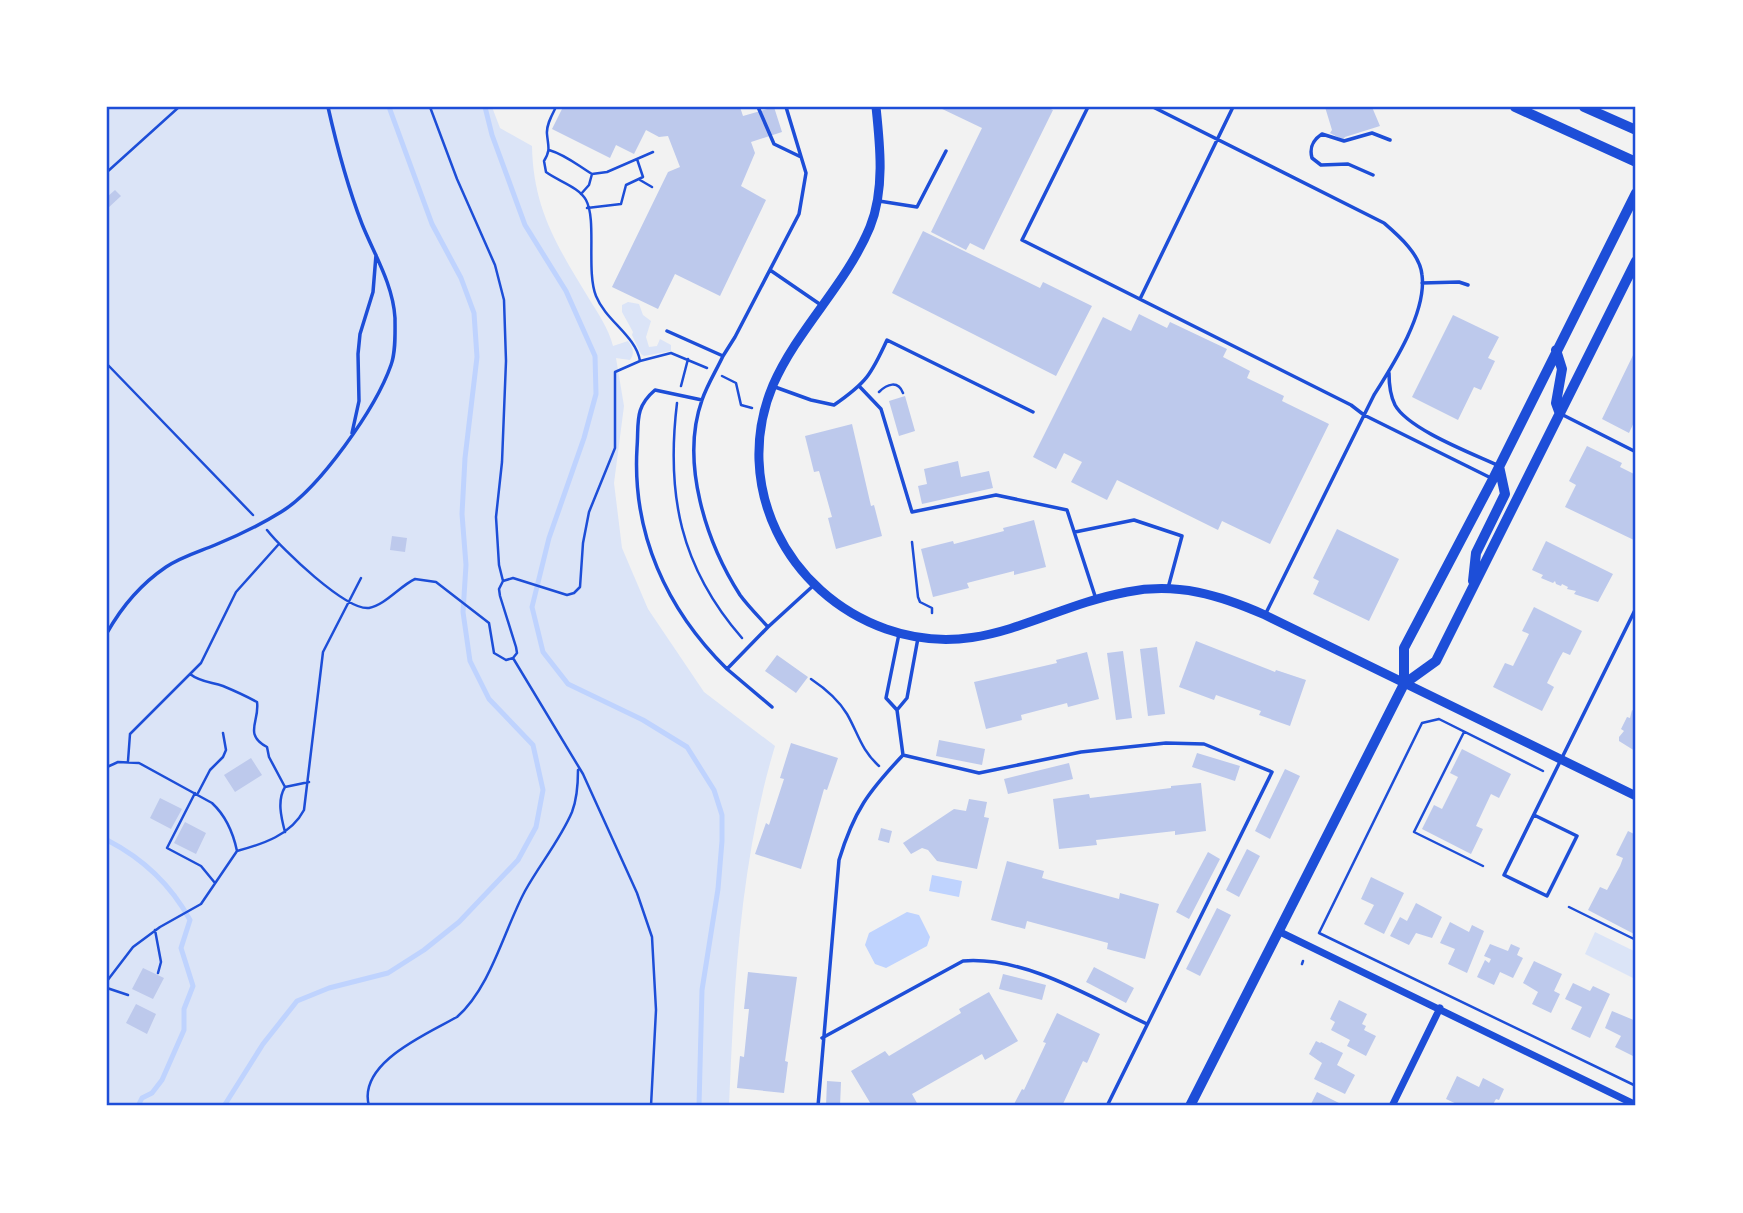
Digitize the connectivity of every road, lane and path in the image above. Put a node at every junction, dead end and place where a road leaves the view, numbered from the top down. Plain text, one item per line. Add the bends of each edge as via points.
1 (179, 107) edge
2 (328, 107) edge
3 (429, 107) edge
4 (556, 107) edge
5 (758, 107) edge
6 (786, 107) edge
7 (876, 107) edge
8 (1088, 107) edge
9 (1153, 107) edge
10 (1168, 107) edge
11 (1233, 107) edge
12 (1515, 107) edge
13 (1584, 107) edge
14 (1165, 113) junction
15 (1636, 130) edge
16 (1217, 139) junction
17 (1390, 140) dead end
18 (549, 150) junction
19 (946, 151) dead end
20 (653, 152) dead end
21 (801, 157) junction
22 (637, 159) junction
23 (1636, 162) edge
24 (107, 172) edge
25 (592, 174) junction
26 (1373, 175) dead end
27 (640, 180) junction
28 (652, 187) dead end
29 (1636, 193) edge
30 (580, 195) junction
31 (877, 201) junction
32 (587, 208) junction
33 (376, 254) junction
34 (1636, 261) edge
35 (770, 270) junction
36 (1422, 283) junction
37 (1468, 285) dead end
38 (1140, 299) junction
39 (823, 306) junction
40 (667, 331) dead end
41 (1556, 350) junction
42 (723, 356) junction
43 (640, 361) dead end
44 (107, 364) edge
45 (1389, 372) junction
46 (773, 386) junction
47 (860, 387) junction
48 (879, 391) dead end
49 (903, 393) dead end
50 (702, 400) junction
51 (1033, 412) dead end
52 (1560, 414) junction
53 (1364, 415) junction
54 (351, 435) junction
55 (1636, 452) edge
56 (1499, 466) junction
57 (1493, 479) junction
58 (261, 523) junction
59 (1075, 532) junction
60 (912, 541) dead end
61 (278, 545) junction
62 (361, 578) dead end
63 (503, 581) junction
64 (814, 585) junction
65 (1168, 589) junction
66 (1472, 590) junction
67 (554, 591) dead end
68 (1096, 599) junction
69 (348, 602) junction
70 (1636, 608) edge
71 (932, 613) dead end
72 (1265, 615) junction
73 (768, 627) junction
74 (107, 633) edge
75 (899, 634) junction
76 (918, 638) junction
77 (513, 658) junction
78 (727, 668) junction
79 (190, 674) junction
80 (811, 679) dead end
81 (1404, 684) junction
82 (772, 707) dead end
83 (897, 710) junction
84 (1464, 732) junction
85 (223, 733) dead end
86 (903, 755) junction
87 (1561, 759) junction
88 (128, 761) junction
89 (107, 767) edge
90 (578, 767) junction
91 (1545, 772) dead end
92 (886, 773) junction
93 (309, 782) junction
94 (285, 787) junction
95 (196, 793) junction
96 (1636, 796) edge
97 (1534, 815) junction
98 (285, 832) junction
99 (237, 851) junction
100 (1483, 866) dead end
101 (215, 883) junction
102 (1569, 907) dead end
103 (155, 930) junction
104 (1278, 931) junction
105 (1636, 940) edge
106 (158, 973) dead end
107 (107, 981) edge
108 (107, 988) edge
109 (128, 995) dead end
110 (1440, 1008) junction
111 (1147, 1024) junction
112 (822, 1038) junction
113 (1636, 1086) edge
114 (1636, 1105) edge
115 (369, 1106) edge
116 (651, 1106) edge
117 (818, 1106) edge
118 (1107, 1106) edge
119 (1190, 1106) edge
120 (1392, 1106) edge

1 - 24 path
2 - 33 lane via 339,155
3 - 63 path via 495,265 504,300 505,386 496,517
4 - 18 path via 547,133
5 - 21 lane via 774,144
6 - 21 lane
7 - 31 street
8 - 38 lane via 1022,240
9 - 14 lane
10 - 14 lane
11 - 16 lane
12 - 23 main road
13 - 15 main road
14 - 16 lane
16 - 36 lane via 1384,223 1410,248
16 - 38 lane
17 - 26 lane via 1372,133 1344,141 1322,134 1311,147 1312,158 1321,165 1348,164
18 - 25 path
18 - 30 path via 546,172
19 - 31 lane via 917,207
20 - 22 path
21 - 35 lane via 806,173 799,214
22 - 25 path
22 - 27 path
25 - 30 path
27 - 28 path
27 - 32 path via 626,185 621,204
29 - 41 main road
30 - 32 path
31 - 39 street via 855,257
32 - 43 path via 595,295 635,344
33 - 54 lane via 373,292 359,344 359,401
33 - 54 lane via 395,316 392,363 369,411
34 - 52 main road
35 - 39 lane
35 - 42 lane
36 - 37 lane
36 - 45 lane via 1419,310
38 - 53 lane
39 - 46 street
40 - 42 lane
41 - 52 main road via 1562,369 1556,402
41 - 56 main road
42 - 50 lane
44 - 58 path
45 - 53 lane
45 - 56 lane via 1394,404 1406,419
46 - 47 lane via 834,405
46 - 64 street via 761,434 762,488 780,537
47 - 51 lane via 887,340
47 - 59 lane via 881,409 912,512 996,495 1067,510
48 - 49 path via 894,384
50 - 73 lane via 695,457 700,506 721,562
50 - 78 lane via 655,390 644,399 638,412 635,475 653,562 685,620
52 - 55 lane
52 - 66 main road
53 - 57 lane
53 - 72 lane
54 - 58 lane via 303,493
56 - 57 main road
56 - 66 main road via 1505,494 1476,554
57 - 81 main road via 1404,648
58 - 61 path
58 - 74 lane via 168,566 120,610
59 - 65 lane via 1134,520 1182,536
59 - 68 lane
60 - 71 path via 918,597
61 - 69 path
61 - 79 path via 236,592 205,657
62 - 69 path
63 - 67 path via 513,578
63 - 77 path via 499,589 516,647
64 - 73 lane
64 - 75 street via 850,613
65 - 68 street via 1128,591
65 - 72 street via 1228,598
66 - 81 main road via 1436,662
68 - 76 street via 985,636
69 - 77 path via 363,608 376,606 415,579 429,579 485,618 494,653 506,660
69 - 93 path via 323,652
70 - 87 lane
72 - 81 street
73 - 78 lane
75 - 76 street
75 - 83 lane via 886,698
76 - 83 lane via 907,698
77 - 90 path
78 - 82 lane
79 - 88 path via 130,734
79 - 94 path via 257,702 256,739 267,747
80 - 92 path via 831,693 847,714 860,744
81 - 87 street
81 - 104 main road
83 - 86 lane
84 - 91 path
84 - 100 path via 1414,831
84 - 113 path via 1439,719 1422,723 1319,934
85 - 95 path via 223,757
86 - 92 lane
86 - 111 lane via 979,773 1081,752 1204,744 1272,772
87 - 96 street
87 - 97 lane
88 - 89 path
88 - 95 path
90 - 115 path via 572,811 526,890 481,986 457,1017 376,1070 367,1088
90 - 116 path via 653,937 656,1010
92 - 112 lane via 850,825 839,860
93 - 94 path
93 - 98 path via 304,810
94 - 98 path via 281,812
95 - 99 path via 222,812
95 - 101 path via 167,848 201,866
97 - 97 lane via 1577,836 1547,896 1504,875
98 - 99 path
99 - 101 path
101 - 103 path via 201,904
102 - 105 path
103 - 106 path via 161,962
103 - 107 path via 133,947
104 - 110 street
104 - 119 main road
108 - 109 path
110 - 114 street
110 - 120 street
111 - 112 lane via 1049,976 984,959 963,961
111 - 118 lane
112 - 117 lane

